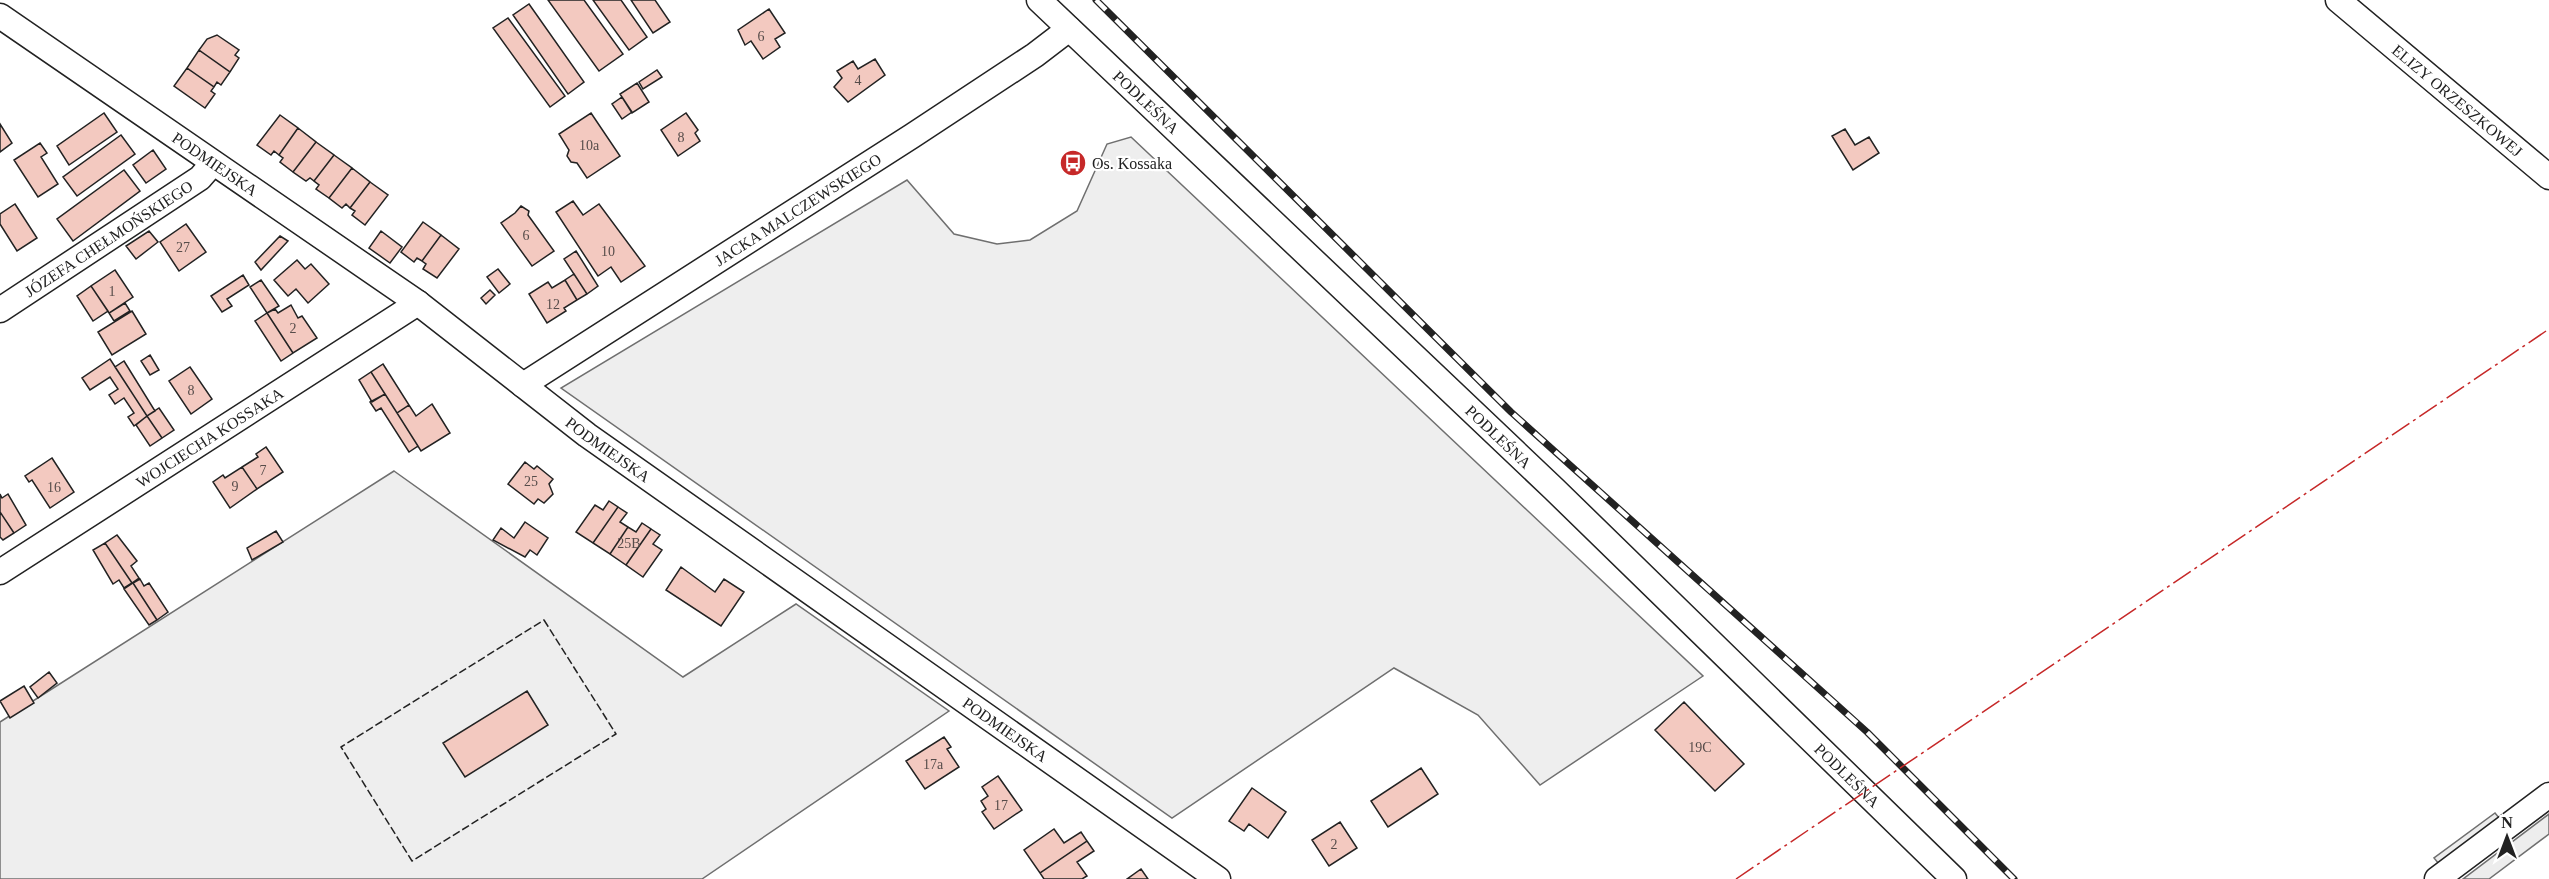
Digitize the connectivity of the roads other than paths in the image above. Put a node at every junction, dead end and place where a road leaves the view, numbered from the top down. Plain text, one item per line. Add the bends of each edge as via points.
1 (1039, 0) edge
2 (2338, 0) edge
3 (0, 16) edge
4 (1069, 29) junction
5 (213, 163) junction
6 (2549, 177) edge
7 (418, 303) junction
8 (0, 310) edge
9 (523, 385) junction
10 (0, 572) edge
11 (2549, 795) edge
12 (1218, 879) edge
13 (1954, 879) edge
14 (2437, 879) edge

1 - 4 street, PODLEŚNA
2 - 6 street, ELIZY ORZESZKOWEJ
3 - 5 street, PODMIEJSKA
4 - 9 street, JACKA MALCZEWSKIEGO via 922,130
4 - 13 street, PODLEŚNA via 1545,482
5 - 7 street, PODMIEJSKA
5 - 8 street, JÓZEFA CHEŁMOŃSKIEGO via 200,178
7 - 9 street, PODMIEJSKA
7 - 10 street, WOJCIECHA KOSSAKA
9 - 12 street, PODMIEJSKA via 684,504
11 - 14 street

